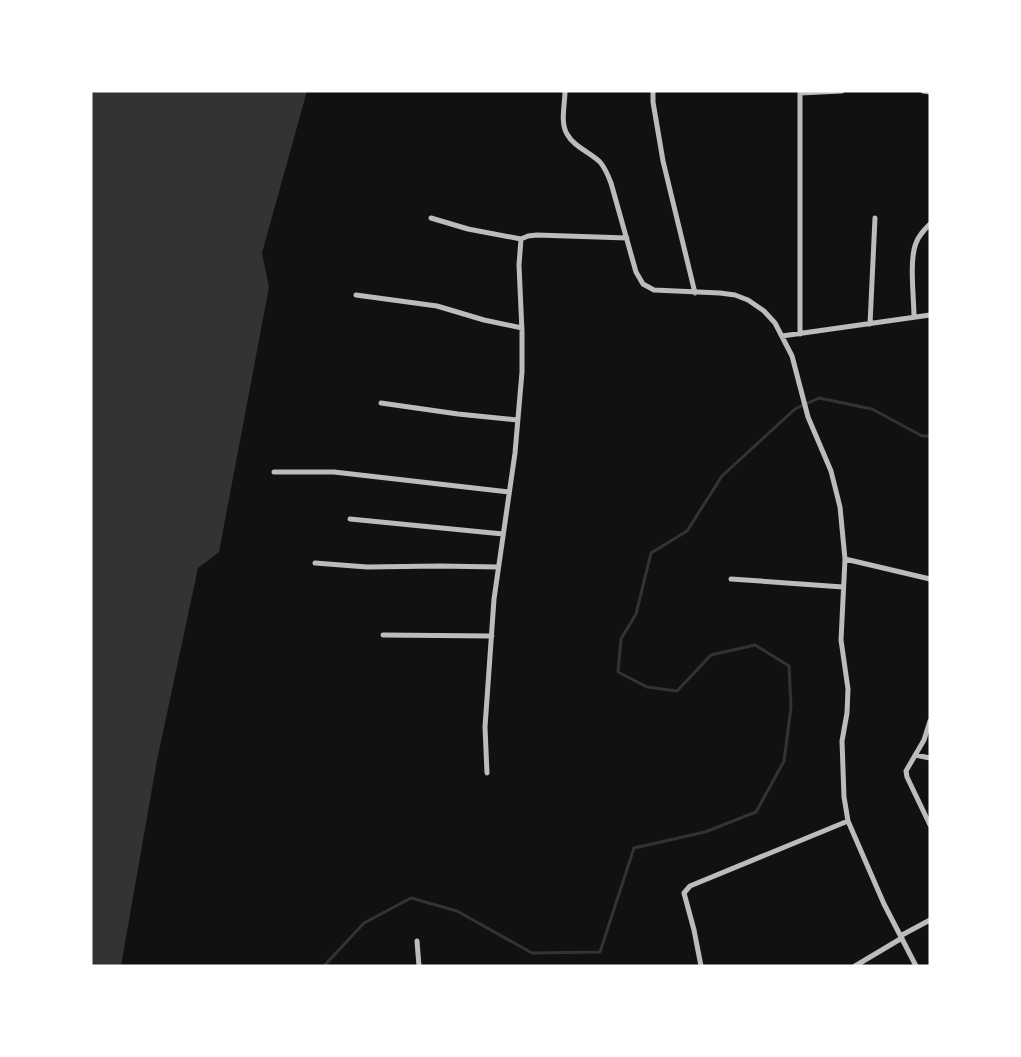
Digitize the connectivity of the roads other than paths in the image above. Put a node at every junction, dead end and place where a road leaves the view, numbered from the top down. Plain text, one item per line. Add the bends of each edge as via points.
1 (565, 91) edge
2 (653, 91) edge
3 (842, 91) edge
4 (923, 91) edge
5 (800, 92) edge
6 (930, 92) edge
7 (431, 218) dead end
8 (874, 218) dead end
9 (930, 224) edge
10 (627, 238) junction
11 (521, 239) junction
12 (695, 293) junction
13 (356, 296) dead end
14 (930, 315) edge
15 (914, 317) junction
16 (870, 324) junction
17 (522, 328) junction
18 (800, 334) junction
19 (782, 336) junction
20 (381, 403) dead end
21 (518, 420) junction
22 (274, 472) dead end
23 (509, 492) junction
24 (350, 519) dead end
25 (503, 534) junction
26 (845, 559) junction
27 (315, 563) dead end
28 (498, 567) junction
29 (732, 578) dead end
30 (930, 579) edge
31 (843, 587) junction
32 (383, 635) dead end
33 (492, 636) junction
34 (930, 722) edge
35 (915, 755) junction
36 (930, 758) edge
37 (487, 773) dead end
38 (848, 821) junction
39 (930, 825) edge
40 (930, 920) edge
41 (902, 938) junction
42 (417, 941) dead end
43 (419, 966) edge
44 (701, 966) edge
45 (855, 966) edge
46 (916, 966) edge

1 - 10 street via 564,124 567,134 606,171
2 - 12 street via 663,161
3 - 5 street
4 - 6 street
5 - 18 street
7 - 11 street
8 - 16 street
9 - 15 street via 915,244
10 - 11 street via 537,235
10 - 12 street via 636,272 643,284 654,290
11 - 17 street
12 - 19 street via 720,293 748,300 764,311
13 - 17 street via 437,306
14 - 15 street
15 - 16 street
16 - 18 street
17 - 21 street
18 - 19 street
19 - 26 street via 792,356 808,418 837,489
20 - 21 street
21 - 23 street
22 - 23 street via 334,472
23 - 25 street
24 - 25 street
25 - 28 street
26 - 30 street
26 - 31 street
27 - 28 street via 367,567
28 - 33 street
29 - 31 street
31 - 38 street via 841,640 848,689 842,741
32 - 33 street
33 - 37 street via 485,727
34 - 35 street
35 - 36 street
35 - 39 street via 907,777
38 - 41 street
38 - 44 street via 690,886 684,894
40 - 41 street via 902,935
41 - 45 street
41 - 46 street
42 - 43 street

